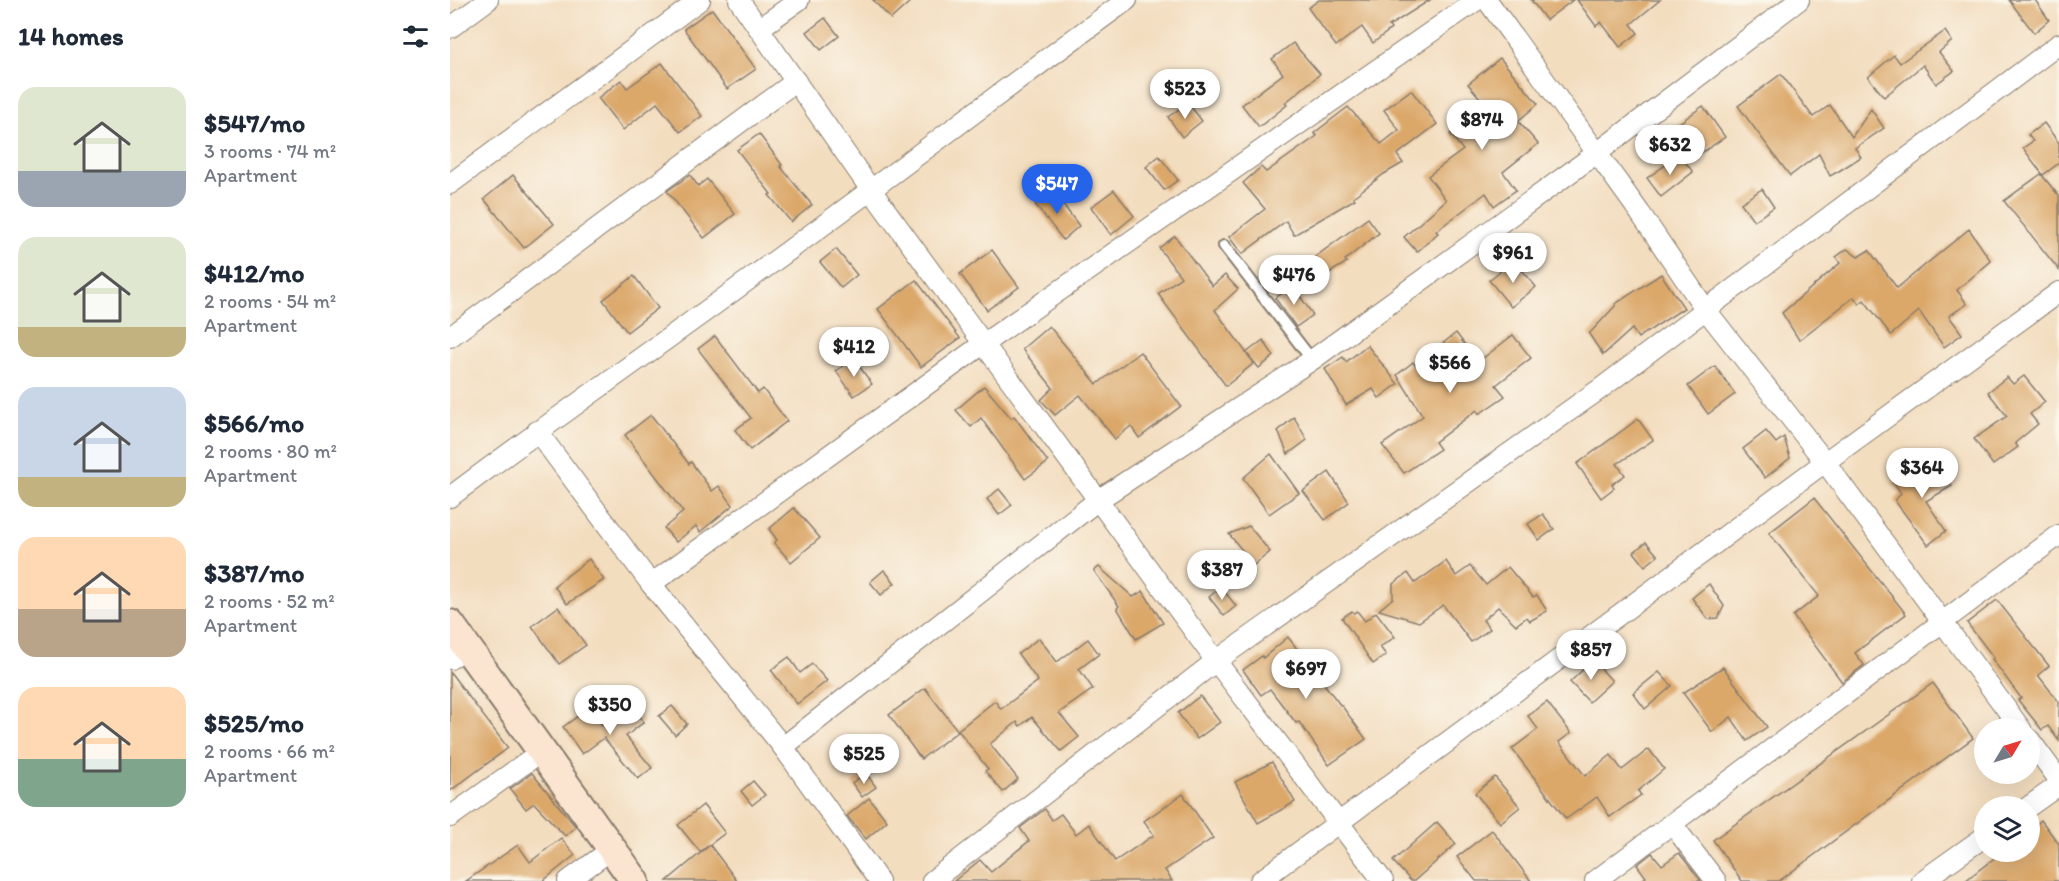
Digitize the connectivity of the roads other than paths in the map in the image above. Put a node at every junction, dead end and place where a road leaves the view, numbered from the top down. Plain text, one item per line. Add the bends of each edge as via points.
1 (488, 0) edge
2 (700, 0) edge
3 (739, 0) edge
4 (799, 0) edge
5 (1127, 0) edge
6 (1477, 0) edge
7 (1487, 0) edge
8 (1799, 0) edge
9 (450, 28) edge
10 (760, 28) junction
11 (2059, 45) edge
12 (796, 81) junction
13 (1597, 153) junction
14 (450, 184) edge
15 (871, 190) junction
16 (1224, 246) dead end
17 (2059, 292) edge
18 (1707, 310) junction
19 (450, 337) edge
20 (983, 344) junction
21 (1312, 360) junction
22 (537, 431) junction
23 (1825, 462) junction
24 (450, 497) edge
25 (1098, 500) junction
26 (2059, 536) edge
27 (651, 585) junction
28 (1942, 621) junction
29 (450, 624) edge
30 (459, 653) edge
31 (1216, 661) junction
32 (2013, 718) edge
33 (783, 747) junction
34 (542, 751) junction
35 (2040, 754) edge
36 (2059, 780) edge
37 (2059, 785) edge
38 (2040, 798) edge
39 (450, 817) edge
40 (1338, 823) junction
41 (1672, 824) junction
42 (1974, 844) edge
43 (612, 849) junction
44 (568, 881) edge
45 (635, 881) edge
46 (879, 881) edge
47 (932, 881) edge
48 (1260, 881) edge
49 (1383, 881) edge
50 (1595, 881) edge
51 (1716, 881) edge
52 (1922, 881) edge

1 - 9 street
2 - 14 street
3 - 10 street
4 - 10 street
5 - 15 street
6 - 20 street
7 - 13 street
8 - 13 street
10 - 12 street
11 - 18 street
12 - 15 street
12 - 19 street
13 - 18 street
13 - 21 street
15 - 20 street
15 - 22 street
16 - 21 lane
17 - 23 street
18 - 23 street
18 - 31 street
20 - 25 street
20 - 27 street
21 - 25 street
22 - 24 street
22 - 27 street
23 - 28 street
23 - 40 street
25 - 31 street
25 - 33 street
26 - 28 street
27 - 33 street
28 - 32 street
28 - 41 street
29 - 30 street
30 - 34 street
31 - 40 street
31 - 47 street
33 - 46 street
34 - 39 street
34 - 43 street
35 - 36 street
37 - 38 street
40 - 48 street
40 - 49 street
41 - 50 street
41 - 51 street
42 - 52 street
43 - 44 street
43 - 45 street

